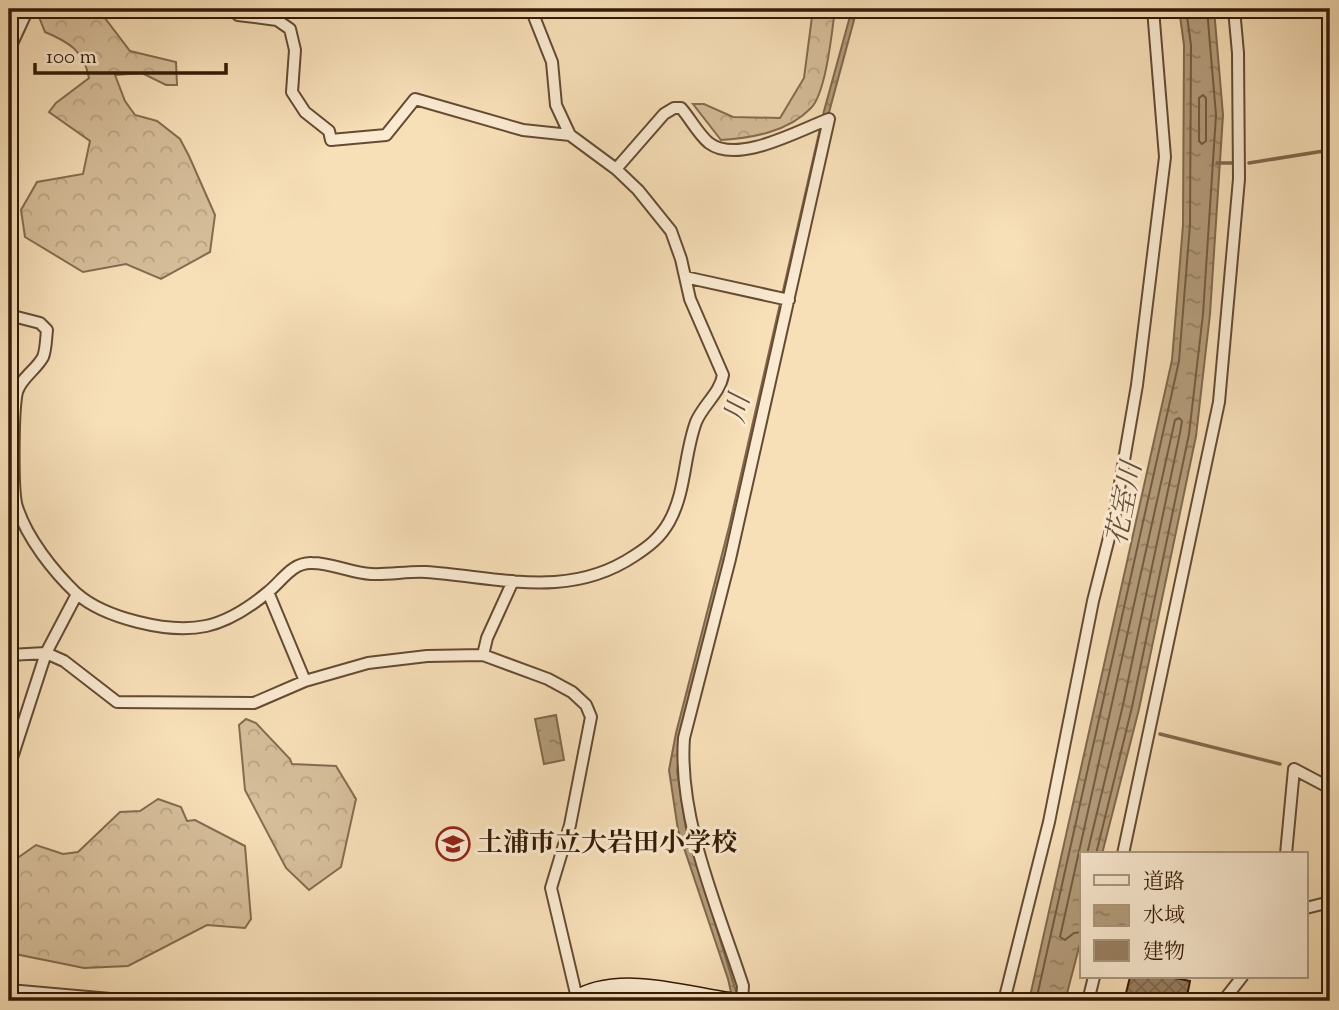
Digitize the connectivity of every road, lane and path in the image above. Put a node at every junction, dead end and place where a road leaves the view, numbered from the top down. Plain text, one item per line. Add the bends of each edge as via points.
1 (28, 9) edge
2 (233, 9) edge
3 (531, 9) edge
4 (1153, 9) edge
5 (1234, 9) edge
6 (9, 50) edge
7 (570, 135) junction
8 (616, 169) junction
9 (685, 277) junction
10 (789, 300) junction
11 (9, 315) edge
12 (513, 581) junction
13 (268, 592) junction
14 (77, 594) junction
15 (46, 653) junction
16 (9, 655) edge
17 (483, 655) junction
18 (305, 681) junction
19 (9, 767) edge
20 (1330, 788) edge
21 (1123, 852) edge
22 (1286, 852) edge
23 (1330, 902) edge
24 (1308, 908) edge
25 (1094, 978) edge
26 (1241, 978) edge
27 (9, 990) edge
28 (611, 995) edge
29 (583, 998) edge
30 (132, 1001) edge
31 (729, 1001) edge
32 (742, 1001) edge
33 (1004, 1001) edge
34 (1088, 1001) edge
35 (1223, 1001) edge

1 - 6 street
2 - 7 street via 238,15 278,20 290,29 295,50 292,92 304,112 329,131 331,141 386,135 415,99 523,130
3 - 7 street via 552,62 556,105
4 - 33 street via 1165,157 1137,385 1114,518 1049,822
5 - 21 street via 1239,179 1219,402
7 - 8 street
8 - 9 street via 671,231
8 - 10 street via 674,108 681,108 709,143 729,151 761,146 829,118
9 - 10 street
9 - 12 street via 723,375 722,384 696,422 669,522 653,543 596,575 567,583
10 - 32 street via 682,761 687,807 743,986
11 - 14 street via 40,323 47,330 44,356 17,390 17,506 51,564
12 - 13 street via 423,572 370,575 311,562 296,566
12 - 17 street
13 - 14 street via 236,615 206,626 175,628 120,616
13 - 18 street
14 - 15 street
15 - 16 street
15 - 18 street via 64,661 117,702 254,703
15 - 19 street
17 - 18 street via 368,663
17 - 29 street via 572,692 591,717 570,825 551,888
20 - 22 street via 1294,769
23 - 24 street
25 - 34 street
26 - 35 street
27 - 30 street
28 - 29 street
28 - 31 street via 637,987

